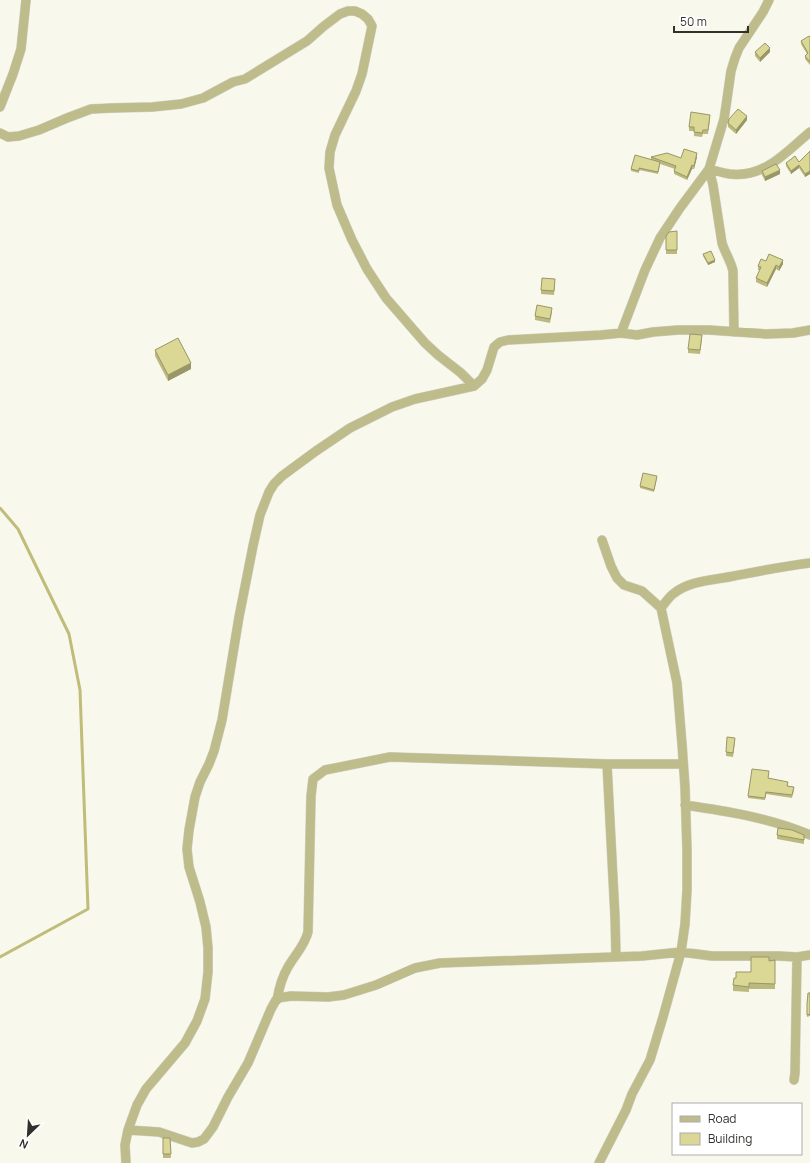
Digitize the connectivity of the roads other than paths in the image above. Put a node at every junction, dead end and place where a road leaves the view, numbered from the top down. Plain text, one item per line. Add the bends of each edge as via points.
1 (26, 0) edge
2 (769, 0) edge
3 (0, 106) edge
4 (810, 132) edge
5 (0, 133) edge
6 (709, 169) junction
7 (810, 330) edge
8 (734, 332) junction
9 (621, 333) junction
10 (474, 386) junction
11 (602, 540) dead end
12 (810, 563) edge
13 (661, 608) junction
14 (607, 764) junction
15 (683, 764) junction
16 (685, 805) junction
17 (810, 835) edge
18 (681, 952) junction
19 (810, 955) edge
20 (616, 956) junction
21 (797, 957) junction
22 (276, 1000) junction
23 (794, 1080) dead end
24 (128, 1130) junction
25 (126, 1163) edge
26 (599, 1163) edge

1 - 3 street via 21,49
2 - 6 street via 735,58 724,119
4 - 6 street via 777,161 759,170 730,174
5 - 10 street via 8,137 19,136 91,109 152,107 181,104 203,98 233,82 245,79 307,41 340,14 348,11 362,14 372,26 363,68 330,152 329,168 337,205 367,269 386,298 425,343
6 - 8 street via 714,185 722,243 734,270
6 - 9 street via 660,238
7 - 8 street via 766,334
8 - 9 street via 678,330 637,335
9 - 10 street via 500,342 494,347 482,379
10 - 24 street via 415,399 363,421 287,472 269,492 260,515 250,561 222,720 214,751 195,797 189,830 189,866 206,927 208,972 204,999 197,1021 185,1042 141,1097
11 - 13 street via 617,578 624,585 642,591
12 - 13 street via 704,580 674,593
13 - 15 street via 677,683
14 - 15 street
14 - 20 street
14 - 22 street via 390,757 325,770 313,779 311,796 308,932 303,946 284,976
15 - 16 street
16 - 17 street via 769,821
16 - 18 street via 688,890
18 - 20 street
18 - 21 street via 712,956
18 - 26 street via 650,1060
19 - 21 street
20 - 22 street via 440,963 415,968 376,985 344,995 291,996
21 - 23 street
22 - 24 street via 248,1063 204,1139 192,1143 159,1132
24 - 25 street via 124,1150

